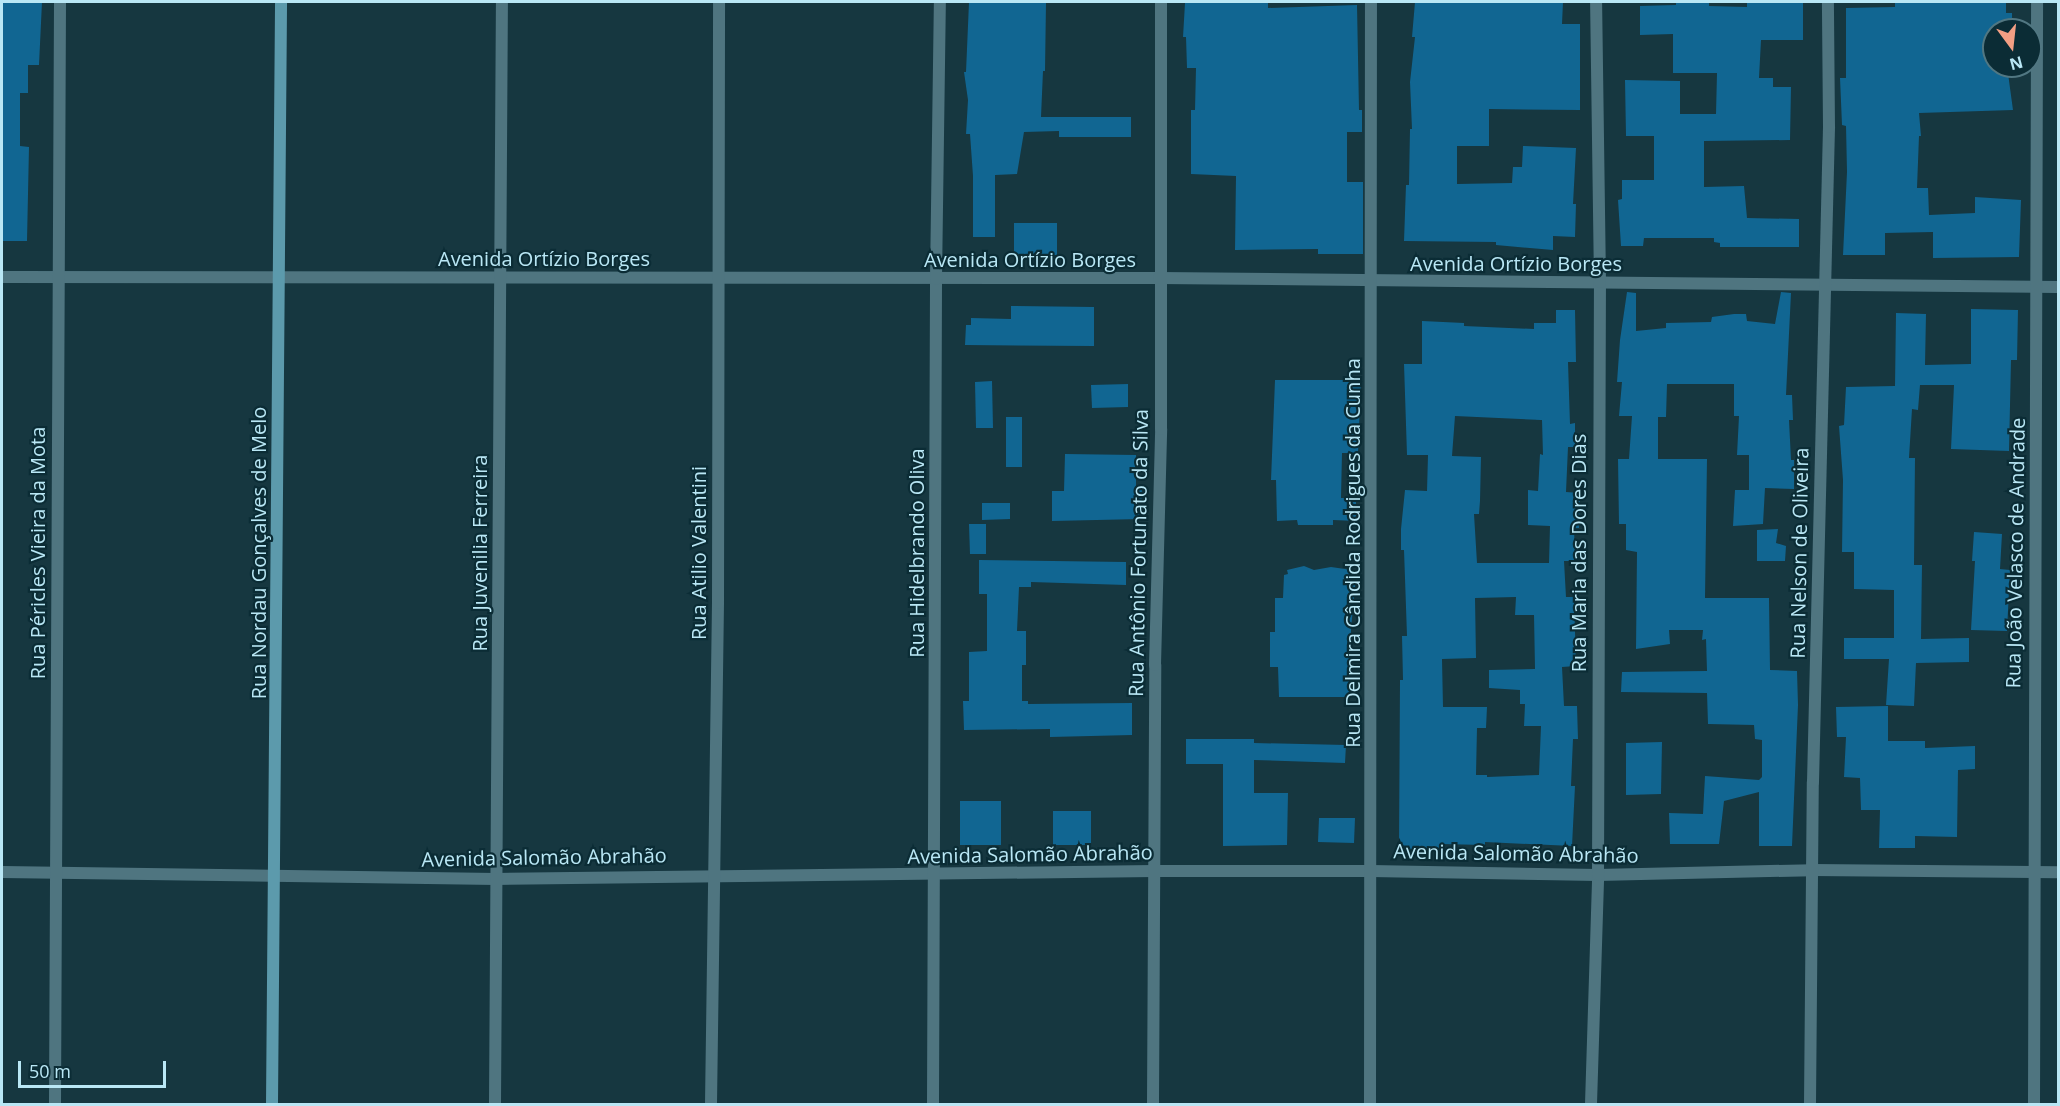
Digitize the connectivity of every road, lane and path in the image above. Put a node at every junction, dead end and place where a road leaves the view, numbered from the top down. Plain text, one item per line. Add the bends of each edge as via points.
1 (60, 2) edge
2 (281, 2) edge
3 (502, 2) edge
4 (719, 2) edge
5 (940, 2) edge
6 (1161, 2) edge
7 (1371, 2) edge
8 (1596, 2) edge
9 (1828, 2) edge
10 (2037, 2) edge
11 (59, 277) junction
12 (499, 277) junction
13 (2, 278) edge
14 (280, 278) junction
15 (718, 278) junction
16 (1160, 278) junction
17 (936, 279) junction
18 (1372, 282) junction
19 (1600, 282) junction
20 (1824, 286) junction
21 (2037, 287) junction
22 (2058, 287) edge
23 (1812, 870) junction
24 (1154, 871) junction
25 (1371, 871) junction
26 (2034, 871) junction
27 (2, 872) edge
28 (54, 872) junction
29 (2058, 872) edge
30 (714, 875) junction
31 (934, 875) junction
32 (1598, 875) junction
33 (275, 876) junction
34 (496, 879) junction
35 (55, 1104) edge
36 (272, 1104) edge
37 (495, 1104) edge
38 (711, 1104) edge
39 (933, 1104) edge
40 (1153, 1104) edge
41 (1370, 1104) edge
42 (1591, 1104) edge
43 (1810, 1104) edge
44 (2034, 1104) edge

1 - 11 street, Rua Péricles Vieira da Mota
2 - 14 street, Rua Nordau Gonçalves de Melo
3 - 12 street, Rua Juvenilia Ferreira
4 - 15 street, Rua Atilio Valentini
5 - 17 street, Rua Hidelbrando Oliva
6 - 16 street, Rua Antônio Fortunato da Silva
7 - 18 street, Rua Delmira Cândida Rodrigues da Cunha
8 - 19 street, Rua Maria das Dores Dias
9 - 20 street, Rua Nelson de Oliveira
10 - 21 street, Rua João Velasco de Andrade
11 - 13 street, Avenida Ortízio Borges
11 - 14 street, Avenida Ortízio Borges
11 - 28 street, Rua Péricles Vieira da Mota
12 - 14 street, Avenida Ortízio Borges
12 - 15 street, Avenida Ortízio Borges
12 - 34 street, Rua Juvenilia Ferreira
14 - 33 street, Rua Nordau Gonçalves de Melo
15 - 17 street, Avenida Ortízio Borges
15 - 30 street, Rua Atilio Valentini
16 - 17 street, Avenida Ortízio Borges
16 - 18 street, Avenida Ortízio Borges
16 - 24 street, Rua Antônio Fortunato da Silva
17 - 31 street, Rua Hidelbrando Oliva
18 - 19 street, Avenida Ortízio Borges
18 - 25 street, Rua Delmira Cândida Rodrigues da Cunha
19 - 20 street, Avenida Ortízio Borges
19 - 32 street, Rua Maria das Dores Dias
20 - 21 street, Avenida Ortízio Borges
20 - 23 street, Rua Nelson de Oliveira
21 - 22 street, Avenida Ortízio Borges
21 - 26 street, Rua João Velasco de Andrade
23 - 26 street, Avenida Salomão Abrahão
23 - 32 street, Avenida Salomão Abrahão
23 - 43 street, Rua Nelson de Oliveira
24 - 25 street, Avenida Salomão Abrahão
24 - 31 street, Avenida Salomão Abrahão
24 - 40 street, Rua Antônio Fortunato da Silva
25 - 32 street, Avenida Salomão Abrahão
25 - 41 street, Rua Delmira Cândida Rodrigues da Cunha
26 - 29 street, Avenida Salomão Abrahão
26 - 44 street, Rua João Velasco de Andrade
27 - 28 street, Avenida Salomão Abrahão
28 - 33 street, Avenida Salomão Abrahão
28 - 35 street, Rua Péricles Vieira da Mota
30 - 31 street, Avenida Salomão Abrahão
30 - 34 street, Avenida Salomão Abrahão
30 - 38 street, Rua Atilio Valentini
31 - 39 street, Rua Hidelbrando Oliva
32 - 42 street, Rua Maria das Dores Dias
33 - 34 street, Avenida Salomão Abrahão
33 - 36 street, Rua Nordau Gonçalves de Melo
34 - 37 street, Rua Juvenilia Ferreira

